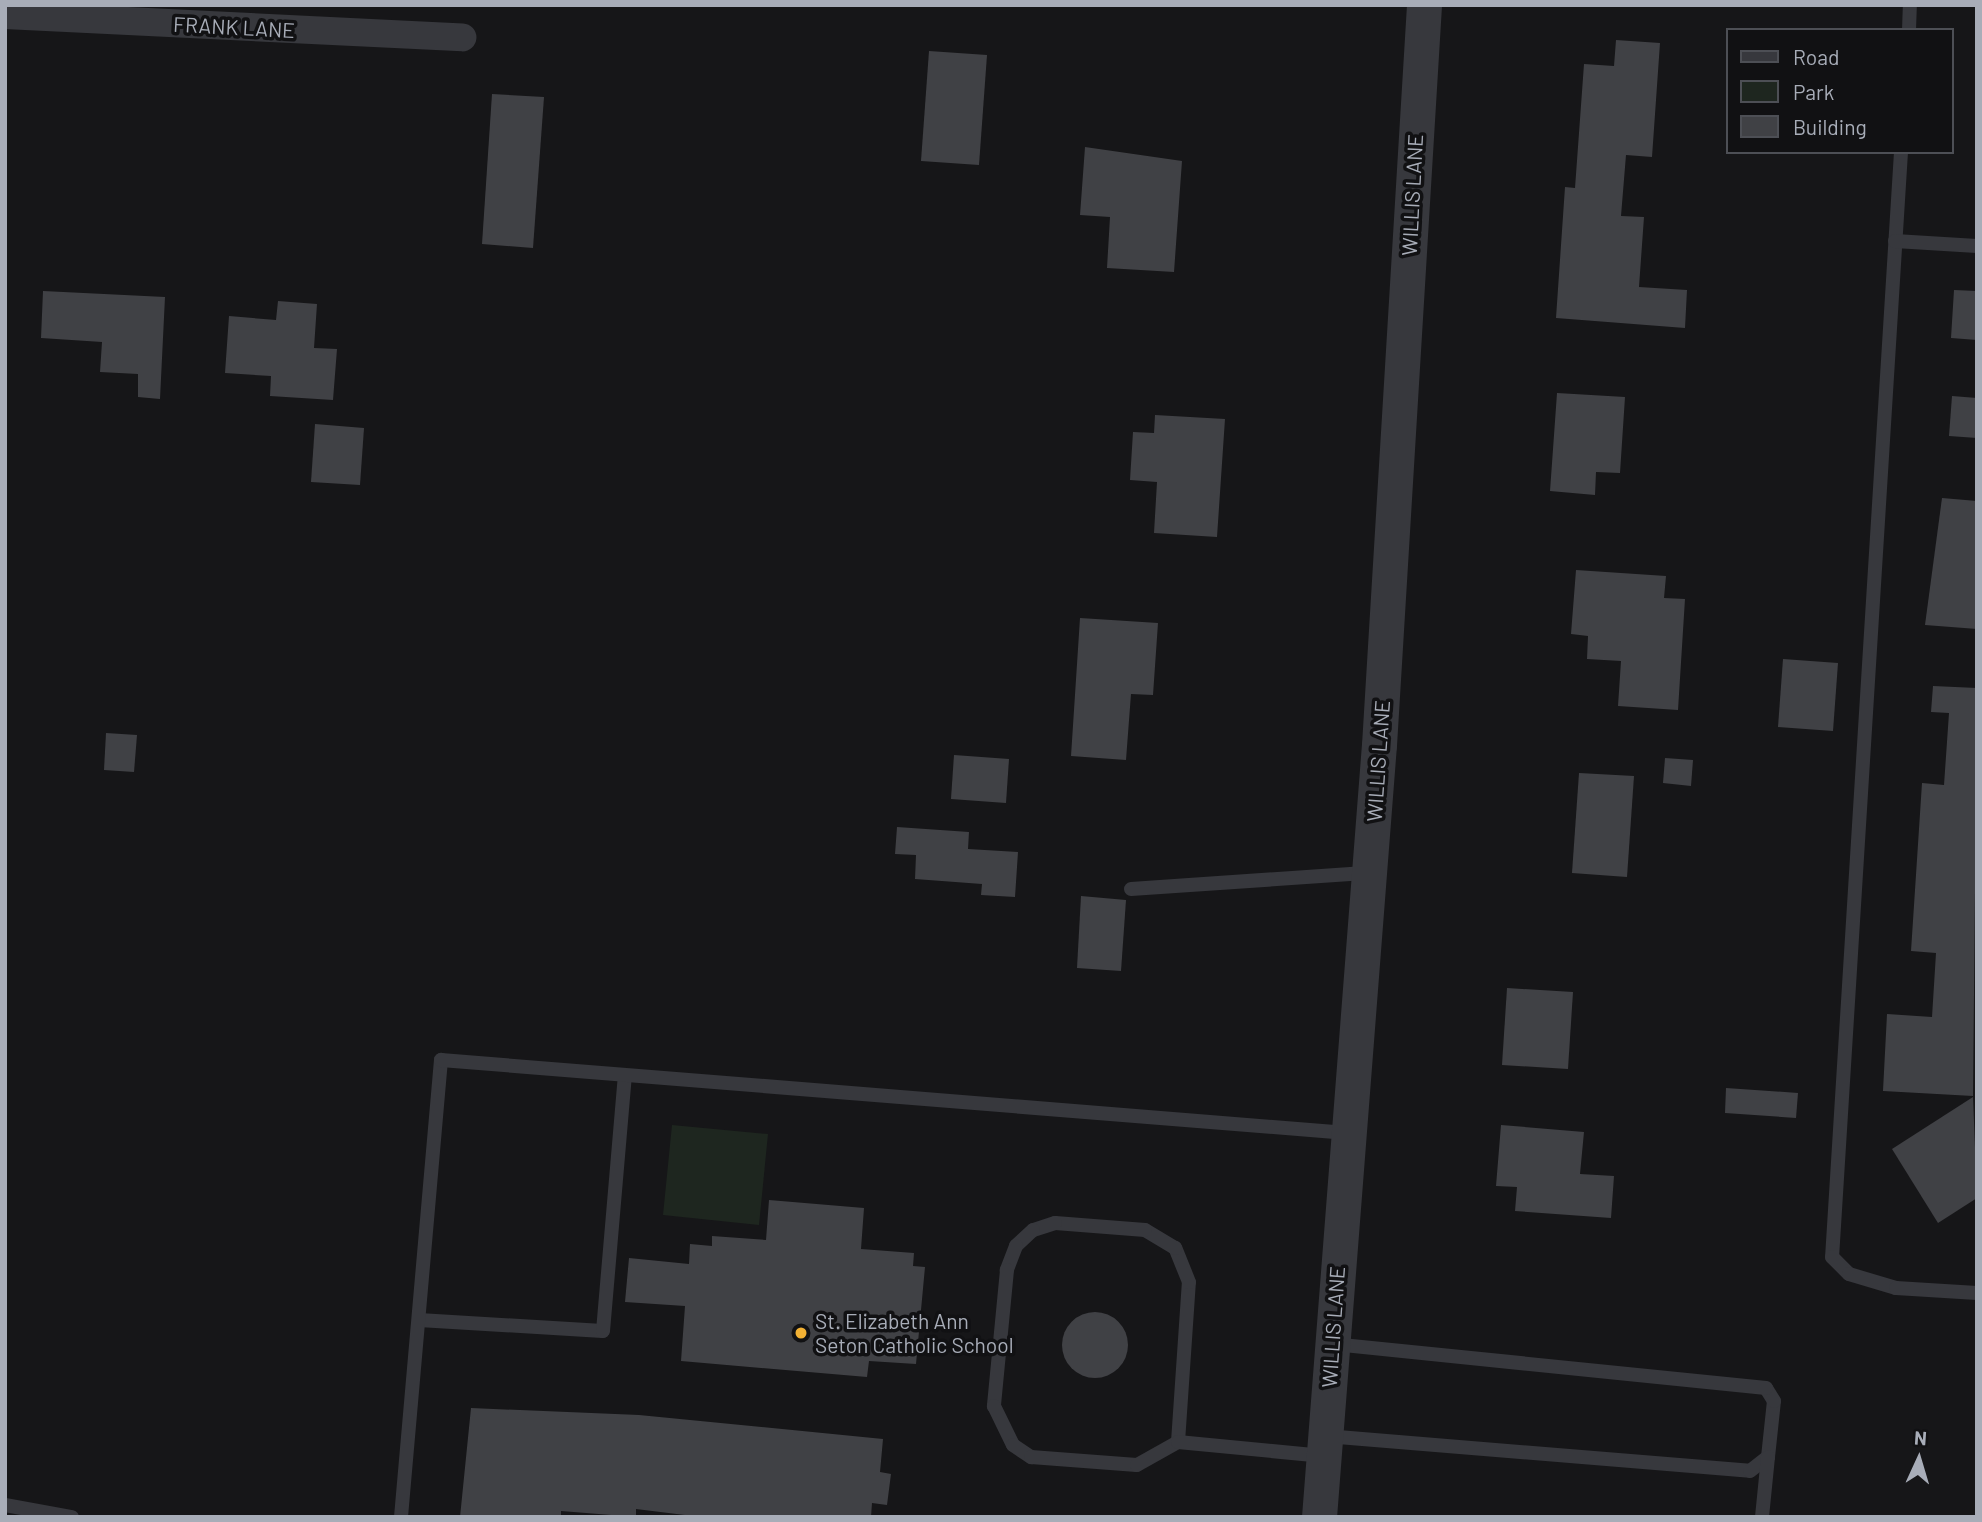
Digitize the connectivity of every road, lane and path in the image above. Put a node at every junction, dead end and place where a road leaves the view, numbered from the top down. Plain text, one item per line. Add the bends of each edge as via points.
1 (1424, 5) edge
2 (1910, 5) edge
3 (5, 15) edge
4 (1909, 28) edge
5 (462, 37) dead end
6 (1901, 154) edge
7 (1895, 241) junction
8 (1977, 246) edge
9 (1370, 873) junction
10 (1131, 889) dead end
11 (625, 1076) junction
12 (1347, 1133) junction
13 (1977, 1293) edge
14 (419, 1320) junction
15 (1332, 1344) junction
16 (1178, 1442) junction
17 (1325, 1446) junction
18 (1768, 1457) junction
19 (5, 1505) edge
20 (72, 1517) edge
21 (401, 1517) edge
22 (1319, 1517) edge
23 (1762, 1517) edge

1 - 9 street, WILLIS LANE
2 - 4 lane
3 - 5 street, FRANK LANE
6 - 7 lane
7 - 8 lane
7 - 13 lane via 1832,1257 1849,1274 1896,1288
9 - 10 lane
9 - 12 street, WILLIS LANE
11 - 12 lane
11 - 14 lane via 603,1331
11 - 14 lane via 441,1060
12 - 15 street, WILLIS LANE
14 - 21 lane
15 - 17 street, WILLIS LANE
15 - 18 lane via 1766,1388 1773,1401
16 - 16 lane via 1137,1465 1031,1457 999,1427 994,1406 1007,1270 1016,1246 1033,1230 1055,1223 1145,1230 1175,1248 1189,1282
16 - 17 lane
17 - 18 lane via 1750,1471
17 - 22 street, WILLIS LANE
18 - 23 lane
19 - 20 lane

